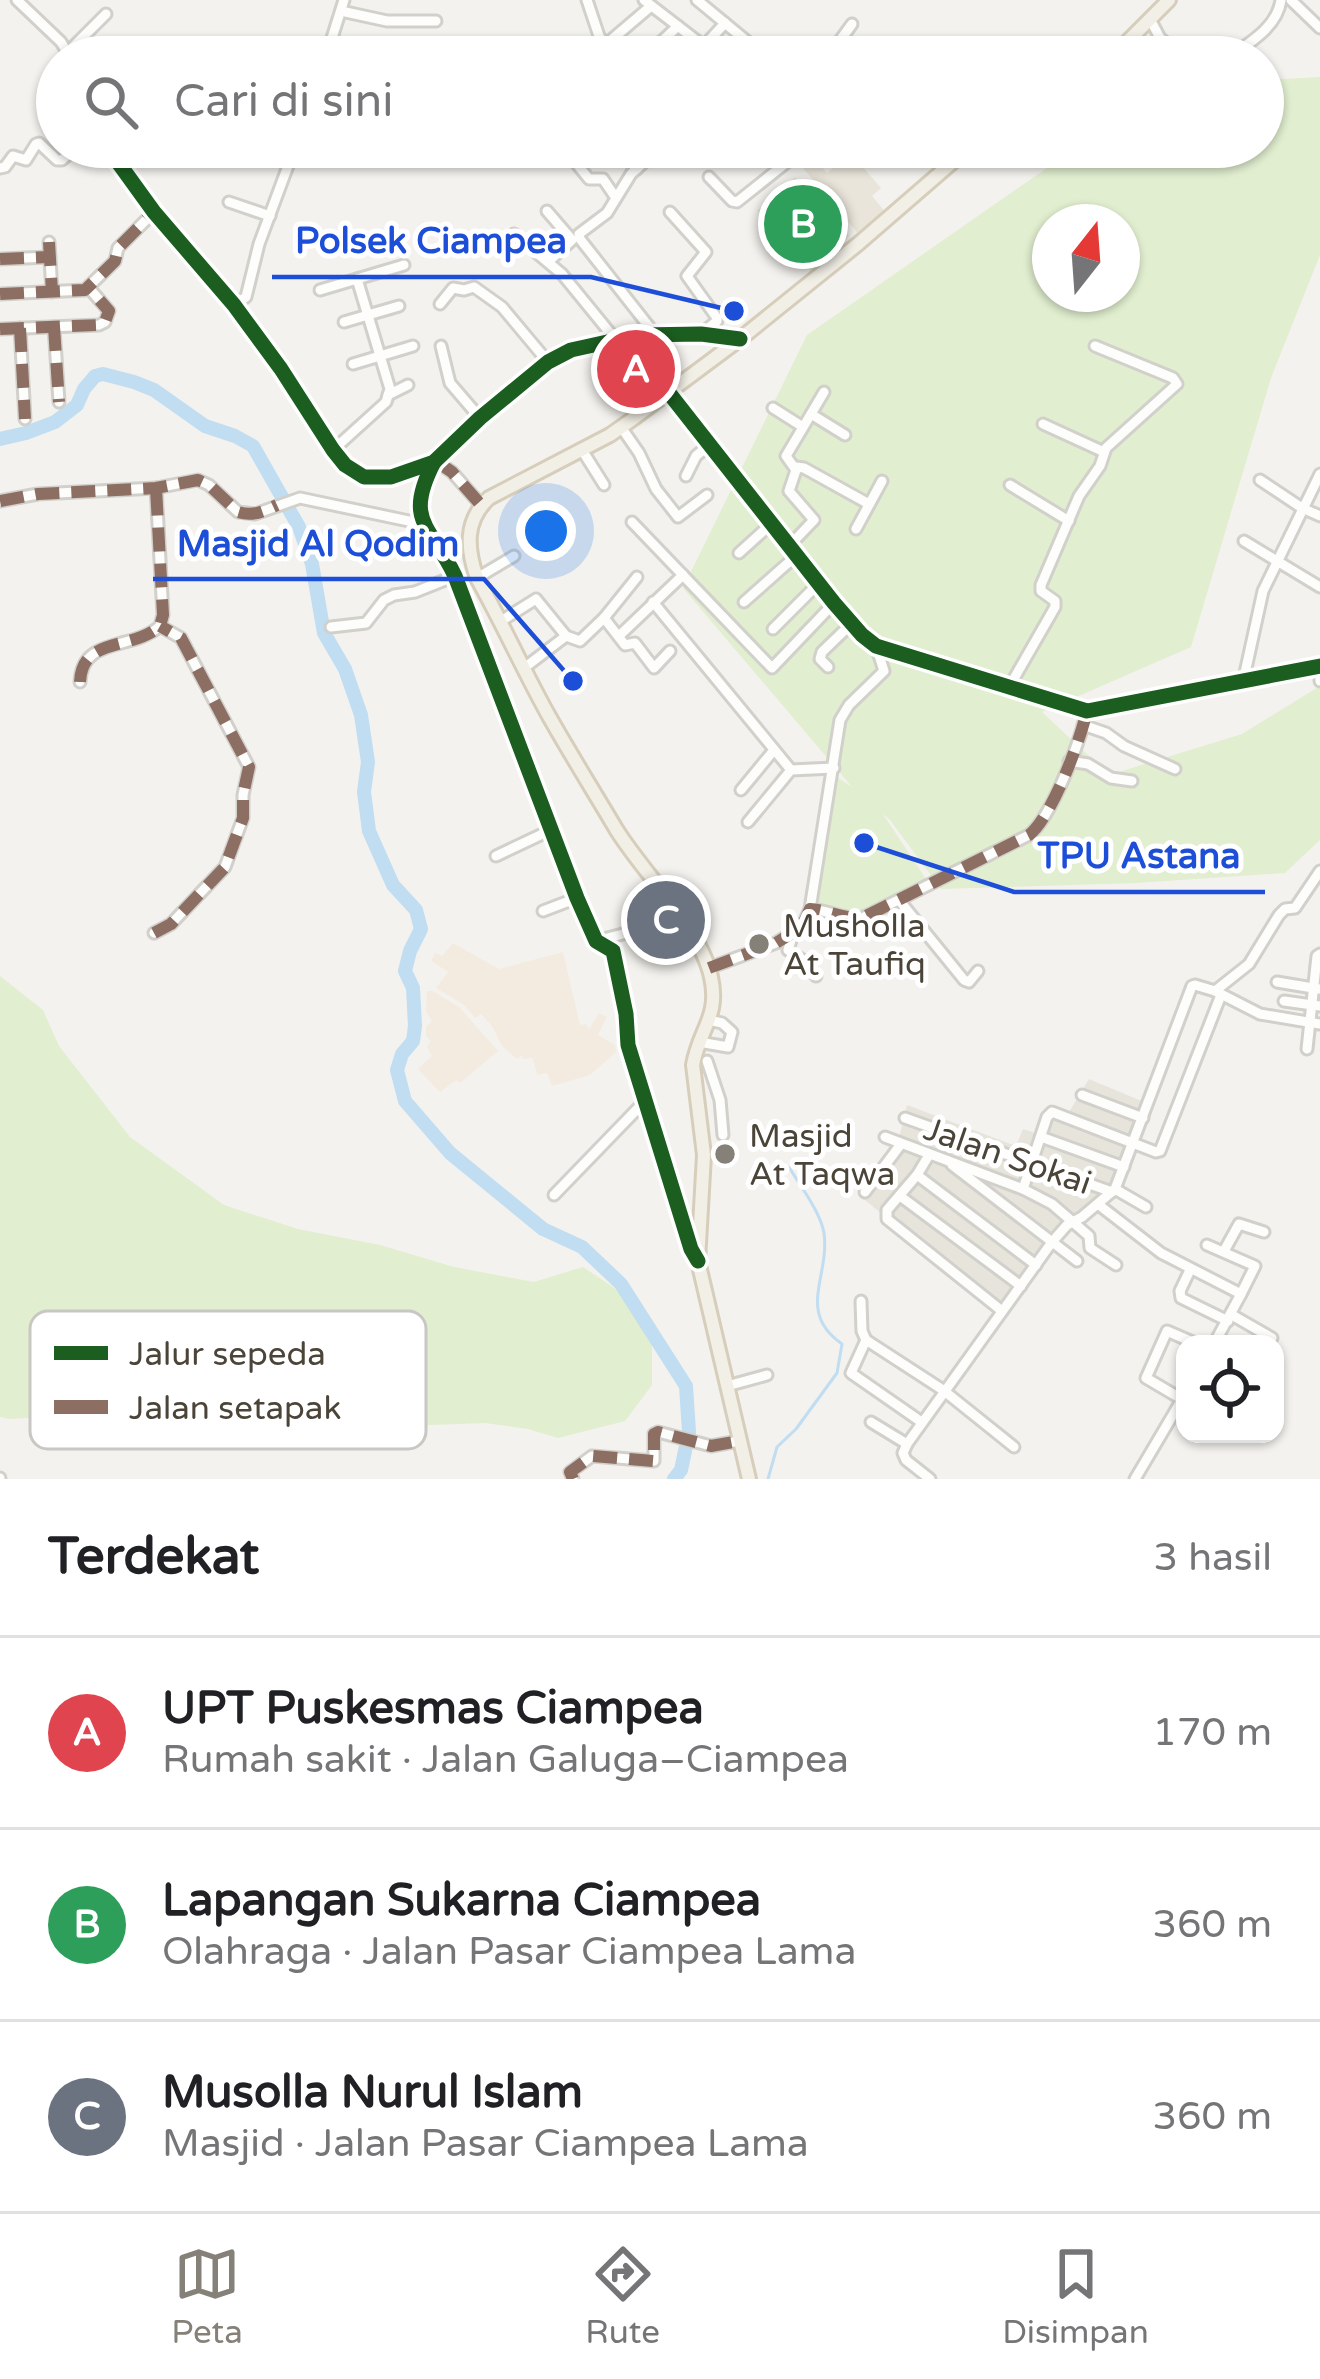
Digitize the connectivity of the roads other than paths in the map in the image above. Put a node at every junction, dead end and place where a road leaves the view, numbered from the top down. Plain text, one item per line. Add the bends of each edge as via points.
1 (17, 0) edge
2 (604, 0) edge
3 (1169, 0) edge
4 (1280, 0) edge
5 (1291, 0) edge
6 (703, 2) edge
7 (648, 3) edge
8 (343, 5) edge
9 (588, 6) edge
10 (106, 14) dead end
11 (1150, 19) junction
12 (436, 22) dead end
13 (725, 23) junction
14 (852, 24) dead end
15 (678, 26) junction
16 (1320, 28) edge
17 (55, 36) edge
18 (86, 36) edge
19 (333, 36) edge
20 (600, 36) edge
21 (614, 36) edge
22 (667, 36) edge
23 (691, 36) edge
24 (714, 36) edge
25 (741, 36) edge
26 (843, 36) edge
27 (1133, 36) edge
28 (1159, 36) edge
29 (1258, 36) edge
30 (36, 144) edge
31 (0, 168) edge
32 (122, 168) edge
33 (287, 168) edge
34 (581, 168) edge
35 (779, 168) edge
36 (946, 168) edge
37 (637, 169) edge
38 (709, 177) dead end
39 (616, 198) junction
40 (229, 202) dead end
41 (547, 211) dead end
42 (154, 212) junction
43 (670, 212) dead end
44 (270, 216) junction
45 (514, 234) dead end
46 (49, 242) dead end
47 (50, 257) junction
48 (0, 260) edge
49 (548, 262) junction
50 (404, 265) dead end
51 (356, 279) junction
52 (89, 288) junction
53 (320, 290) dead end
54 (52, 292) junction
55 (0, 294) edge
56 (234, 304) junction
57 (440, 304) dead end
58 (399, 305) dead end
59 (367, 315) junction
60 (344, 322) dead end
61 (54, 327) junction
62 (20, 328) junction
63 (0, 329) edge
64 (654, 334) junction
65 (701, 334) junction
66 (615, 339) junction
67 (740, 339) junction
68 (413, 346) dead end
69 (441, 346) dead end
70 (1095, 346) dead end
71 (380, 356) junction
72 (548, 362) junction
73 (353, 364) dead end
74 (408, 385) dead end
75 (669, 392) junction
76 (824, 392) dead end
77 (388, 395) junction
78 (59, 402) dead end
79 (773, 408) dead end
80 (811, 414) junction
81 (480, 418) junction
82 (25, 419) dead end
83 (1042, 424) dead end
84 (621, 427) junction
85 (802, 428) junction
86 (845, 435) dead end
87 (710, 444) junction
88 (333, 450) junction
89 (582, 450) junction
90 (1104, 452) junction
91 (435, 462) junction
92 (796, 467) junction
93 (686, 476) dead end
94 (1320, 476) edge
95 (1260, 480) dead end
96 (882, 481) dead end
97 (1010, 484) dead end
98 (604, 485) dead end
99 (156, 488) junction
100 (707, 495) dead end
101 (0, 501) edge
102 (869, 504) junction
103 (481, 506) junction
104 (1302, 508) junction
105 (1320, 516) edge
106 (1069, 521) junction
107 (632, 522) dead end
108 (772, 523) junction
109 (423, 524) junction
110 (856, 529) dead end
111 (1244, 542) dead end
112 (793, 550) junction
113 (739, 554) dead end
114 (514, 556) dead end
115 (1278, 561) junction
116 (683, 575) junction
117 (455, 576) junction
118 (477, 578) junction
119 (637, 578) dead end
120 (819, 584) junction
121 (1320, 586) edge
122 (653, 602) junction
123 (744, 602) dead end
124 (834, 603) junction
125 (604, 618) junction
126 (501, 621) junction
127 (852, 623) junction
128 (160, 626) junction
129 (332, 628) dead end
130 (773, 629) dead end
131 (620, 635) junction
132 (566, 636) junction
133 (876, 646) junction
134 (670, 651) dead end
135 (1320, 666) edge
136 (828, 667) dead end
137 (524, 668) junction
138 (80, 682) dead end
139 (1243, 682) junction
140 (1008, 688) junction
141 (1087, 711) junction
142 (1084, 725) junction
143 (774, 750) junction
144 (1069, 761) junction
145 (834, 768) junction
146 (1174, 769) dead end
147 (791, 770) junction
148 (1132, 781) dead end
149 (741, 790) dead end
150 (748, 822) dead end
151 (553, 829) junction
152 (496, 856) dead end
153 (1320, 871) edge
154 (577, 898) junction
155 (899, 900) junction
156 (810, 909) junction
157 (543, 911) dead end
158 (684, 924) junction
159 (794, 932) junction
160 (154, 933) dead end
161 (596, 941) junction
162 (1320, 954) edge
163 (709, 968) junction
164 (978, 971) dead end
165 (816, 976) dead end
166 (1277, 982) dead end
167 (1318, 989) edge
168 (1218, 993) junction
169 (1284, 1001) dead end
170 (1317, 1006) edge
171 (710, 1020) junction
172 (1316, 1024) edge
173 (699, 1042) junction
174 (1307, 1049) dead end
175 (705, 1062) junction
176 (1161, 1069) junction
177 (1187, 1078) junction
178 (1082, 1094) dead end
179 (645, 1101) junction
180 (904, 1118) dead end
181 (1143, 1118) junction
182 (952, 1134) junction
183 (723, 1136) dead end
184 (885, 1137) dead end
185 (1041, 1137) junction
186 (901, 1144) junction
187 (1134, 1144) junction
188 (939, 1158) junction
189 (1032, 1162) junction
190 (1124, 1167) junction
191 (917, 1175) junction
192 (1023, 1189) junction
193 (1113, 1191) junction
194 (865, 1192) dead end
195 (554, 1195) dead end
196 (900, 1196) junction
197 (1099, 1204) junction
198 (1146, 1207) dead end
199 (1072, 1221) junction
200 (1264, 1232) dead end
201 (1052, 1242) junction
202 (1207, 1245) dead end
203 (1223, 1251) junction
204 (698, 1261) junction
205 (1077, 1261) dead end
206 (1036, 1265) junction
207 (1116, 1265) dead end
208 (1190, 1270) junction
209 (1018, 1284) junction
210 (1241, 1294) junction
211 (861, 1301) dead end
212 (1003, 1311) junction
213 (1230, 1318) junction
214 (1176, 1335) edge
215 (1220, 1335) edge
216 (1266, 1335) edge
217 (866, 1340) junction
218 (767, 1375) dead end
219 (727, 1386) junction
220 (944, 1390) junction
221 (1176, 1394) edge
222 (1176, 1411) edge
223 (920, 1421) junction
224 (871, 1422) dead end
225 (739, 1441) junction
226 (907, 1444) junction
227 (1014, 1448) dead end
228 (572, 1479) edge
229 (749, 1479) edge
230 (930, 1479) edge
231 (1135, 1479) edge

1 - 17 street
2 - 9 street
3 - 11 main road
4 - 29 street via 1279,15
5 - 16 street
6 - 13 street
7 - 15 street
7 - 21 street
8 - 12 street via 387,21
8 - 19 street
9 - 20 street
10 - 18 street
11 - 27 main road
11 - 28 street
13 - 24 street
13 - 25 street
14 - 26 street
15 - 22 street
15 - 23 street
30 - 31 street via 26,160 13,156
32 - 42 street
33 - 44 street
34 - 39 street via 603,179
35 - 38 street via 737,202
36 - 67 main road
37 - 39 street
39 - 64 street via 580,239
40 - 44 street
41 - 49 street via 572,240
42 - 52 street
42 - 56 street
43 - 65 street via 706,251 687,276 717,318
44 - 56 street via 246,296
45 - 49 street
46 - 47 street
47 - 48 street
47 - 54 street
49 - 66 street
50 - 51 street
51 - 53 street
51 - 59 street
52 - 54 street
52 - 61 street via 110,311 105,322
54 - 55 street
56 - 88 street
57 - 72 street via 453,288 476,287
58 - 59 street
59 - 60 street
59 - 71 street
61 - 62 street
61 - 78 street
62 - 63 street
62 - 82 street
64 - 65 street
64 - 66 street
65 - 67 street
66 - 72 street
67 - 75 main road
68 - 71 street
69 - 81 street via 450,383
70 - 90 street via 1177,384
71 - 73 street
71 - 77 street
72 - 81 street
74 - 77 street
75 - 84 main road
75 - 87 street
76 - 80 street
77 - 88 street
79 - 85 street
80 - 85 street
80 - 86 street
81 - 91 street
83 - 90 street
84 - 89 main road
84 - 100 street via 678,517
85 - 92 street via 786,456
87 - 93 street
87 - 108 street
88 - 91 street via 372,479
89 - 98 street
89 - 103 main road
90 - 106 street
91 - 103 street
91 - 109 street via 419,497
92 - 102 street
92 - 112 street via 789,491 814,520
94 - 104 street
95 - 104 street
96 - 102 street
97 - 106 street
99 - 101 street
99 - 109 street via 198,480 244,514 294,498
99 - 128 street
102 - 110 street
103 - 118 main road via 470,531
104 - 105 street
104 - 115 street
106 - 140 street via 1040,588 1055,607
107 - 116 street
108 - 112 street
108 - 113 street
109 - 117 street
111 - 115 street
112 - 120 street
112 - 123 street
114 - 118 street
115 - 121 street
115 - 139 street via 1263,590
116 - 122 street
116 - 124 street via 772,668
117 - 129 street via 384,600 366,622
117 - 151 street
118 - 126 main road
119 - 125 street
120 - 124 street
120 - 130 street
122 - 131 street
122 - 143 street
124 - 127 street
125 - 131 street
125 - 132 street via 580,641
126 - 132 street via 533,596
126 - 137 main road
127 - 133 street
127 - 136 street via 822,652
128 - 138 street via 94,653
128 - 160 street via 181,638 249,767 243,818 225,867
131 - 134 street via 654,668
132 - 137 street
133 - 140 street
133 - 145 street via 884,671 844,711
135 - 139 street
137 - 158 main road via 620,835
139 - 141 street
140 - 141 street
141 - 142 street
142 - 144 street
142 - 146 street
143 - 147 street
143 - 149 street
144 - 148 street
144 - 155 street via 1029,835
145 - 147 street
145 - 156 street
147 - 150 street
151 - 152 street
151 - 154 street
153 - 168 street
154 - 157 street
154 - 161 street
155 - 156 street via 854,919
155 - 164 street via 964,980
156 - 159 street
158 - 161 street
158 - 163 main road
159 - 163 street
159 - 165 street via 788,950
161 - 179 street via 613,951
162 - 167 street
163 - 171 main road
166 - 167 street
167 - 170 street
168 - 172 street via 1260,1015
168 - 176 street via 1192,986
168 - 177 street
169 - 170 street
170 - 172 street
171 - 173 main road
171 - 173 street via 732,1032 728,1047
172 - 174 street
173 - 175 main road
175 - 183 street
175 - 204 main road
176 - 177 street
176 - 181 street
177 - 187 street via 1162,1149
178 - 181 street
179 - 195 street
179 - 204 street
180 - 182 street, Jalan Sokai
181 - 187 street
182 - 188 street
182 - 189 street, Jalan Sokai
184 - 186 street
185 - 187 street via 1052,1112
185 - 189 street
185 - 190 street
186 - 188 street
186 - 194 street
187 - 190 street
188 - 191 street
188 - 192 street
188 - 201 street
189 - 192 street
189 - 193 street, Jalan Sokai
190 - 193 street
191 - 196 street
191 - 206 street
192 - 199 street
193 - 197 street
193 - 198 street, Jalan Sokai
196 - 209 street
196 - 212 street via 887,1219
197 - 199 street
197 - 208 street
199 - 201 street
199 - 207 street via 1090,1248
200 - 203 street via 1239,1224
201 - 205 street
201 - 206 street
202 - 203 street
203 - 210 street via 1255,1266
204 - 219 main road
206 - 209 street
208 - 210 street
208 - 213 street via 1181,1298
209 - 212 street
210 - 213 street
211 - 217 street
212 - 220 street
213 - 215 street
213 - 216 street
214 - 221 street via 1167,1331 1146,1378
217 - 220 street
217 - 223 street via 851,1373
218 - 219 street
219 - 225 main road
220 - 223 street
220 - 227 street
222 - 231 street
223 - 226 street
224 - 226 street
225 - 228 street via 711,1446 662,1432 655,1434 654,1461 592,1456 570,1472
225 - 229 main road
226 - 230 street via 906,1460

